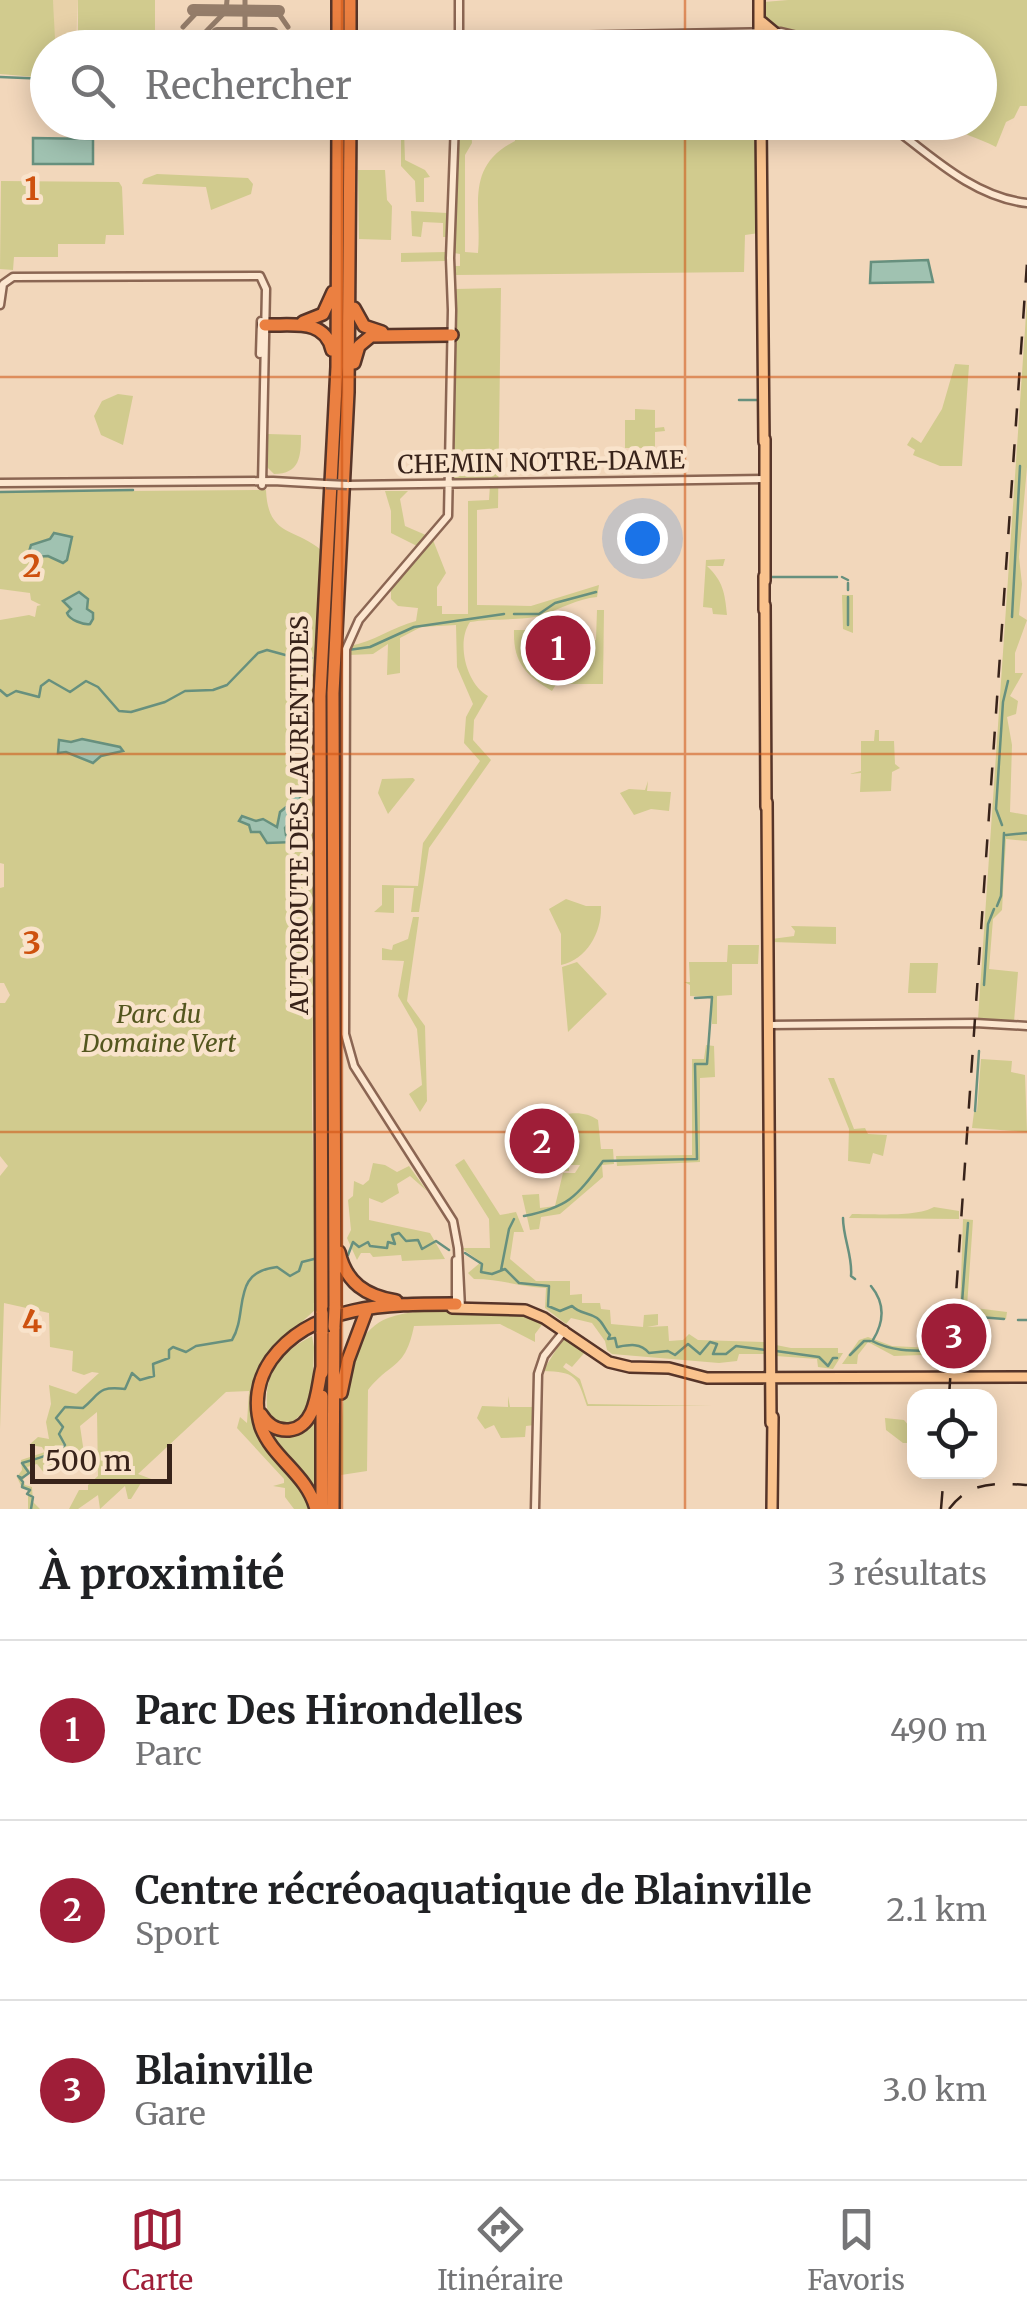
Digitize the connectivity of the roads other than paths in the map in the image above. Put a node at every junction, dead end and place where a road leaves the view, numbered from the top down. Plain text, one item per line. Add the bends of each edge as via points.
1 (338, 0) edge
2 (350, 0) edge
3 (458, 0) edge
4 (760, 0) edge
5 (338, 30) edge
6 (350, 30) edge
7 (459, 30) edge
8 (761, 30) edge
9 (338, 140) edge
10 (350, 140) edge
11 (455, 140) edge
12 (761, 140) edge
13 (910, 140) edge
14 (1027, 201) edge
15 (338, 264) junction
16 (350, 276) junction
17 (0, 307) edge
18 (266, 325) junction
19 (448, 336) junction
20 (342, 391) junction
21 (262, 471) junction
22 (762, 479) junction
23 (273, 481) junction
24 (260, 483) junction
25 (326, 484) junction
26 (445, 484) junction
27 (0, 485) edge
28 (432, 535) junction
29 (768, 1024) junction
30 (1027, 1026) edge
31 (334, 1217) junction
32 (770, 1270) junction
33 (425, 1304) junction
34 (458, 1306) junction
35 (328, 1311) junction
36 (366, 1312) junction
37 (328, 1329) junction
38 (564, 1331) junction
39 (769, 1359) junction
40 (322, 1367) junction
41 (693, 1373) junction
42 (755, 1374) junction
43 (1027, 1375) edge
44 (771, 1377) junction
45 (334, 1432) junction
46 (319, 1509) edge
47 (333, 1509) edge
48 (537, 1509) edge
49 (772, 1509) edge

1 - 5 highway
2 - 6 highway
3 - 7 street
4 - 8 main road
9 - 15 highway, AUTOROUTE DES LAURENTIDES
10 - 16 highway, AUTOROUTE DES LAURENTIDES
11 - 19 street
12 - 22 main road
13 - 14 street via 992,197
15 - 18 highway via 332,300 320,316
15 - 20 highway, AUTOROUTE DES LAURENTIDES
16 - 19 highway via 356,314 366,328
16 - 20 highway, AUTOROUTE DES LAURENTIDES
17 - 18 street via 3,284 13,277 254,274 265,282
18 - 20 highway via 312,326 325,334
18 - 21 street
18 - 24 street
19 - 20 highway via 368,338
19 - 26 street
19 - 26 street
20 - 31 highway, AUTOROUTE DES LAURENTIDES via 333,693
20 - 35 highway, AUTOROUTE DES LAURENTIDES via 320,696
21 - 23 street
21 - 24 street
22 - 26 street, CHEMIN NOTRE-DAME
22 - 29 main road
23 - 24 street, CHEMIN NOTRE-DAME
23 - 25 street, CHEMIN NOTRE-DAME
24 - 25 street, CHEMIN NOTRE-DAME
24 - 27 street, CHEMIN NOTRE-DAME
25 - 26 street, CHEMIN NOTRE-DAME, bridge
26 - 28 street via 445,516
26 - 28 street via 448,518
28 - 34 street via 358,620 346,649 345,1037 354,1066 450,1214
29 - 30 street
29 - 32 main road
31 - 33 highway via 341,1260 354,1282 377,1297
31 - 35 highway, AUTOROUTE DES LAURENTIDES
32 - 39 main road
32 - 44 main road
33 - 34 highway
33 - 46 highway via 326,1320 290,1341 265,1369 257,1399 262,1429
34 - 36 main road
34 - 38 main road via 514,1306
35 - 37 highway, AUTOROUTE DES LAURENTIDES, bridge
36 - 40 highway via 317,1326 278,1354 260,1394 268,1424 288,1430 305,1422
36 - 45 highway via 346,1366
37 - 40 highway, AUTOROUTE DES LAURENTIDES
37 - 45 highway, AUTOROUTE DES LAURENTIDES
38 - 41 main road via 600,1358
38 - 48 street via 538,1370
39 - 42 main road via 766,1370
39 - 44 main road
40 - 46 highway, AUTOROUTE DES LAURENTIDES
41 - 42 main road
41 - 44 main road
42 - 44 main road
43 - 44 main road
44 - 49 main road
45 - 47 highway, AUTOROUTE DES LAURENTIDES

